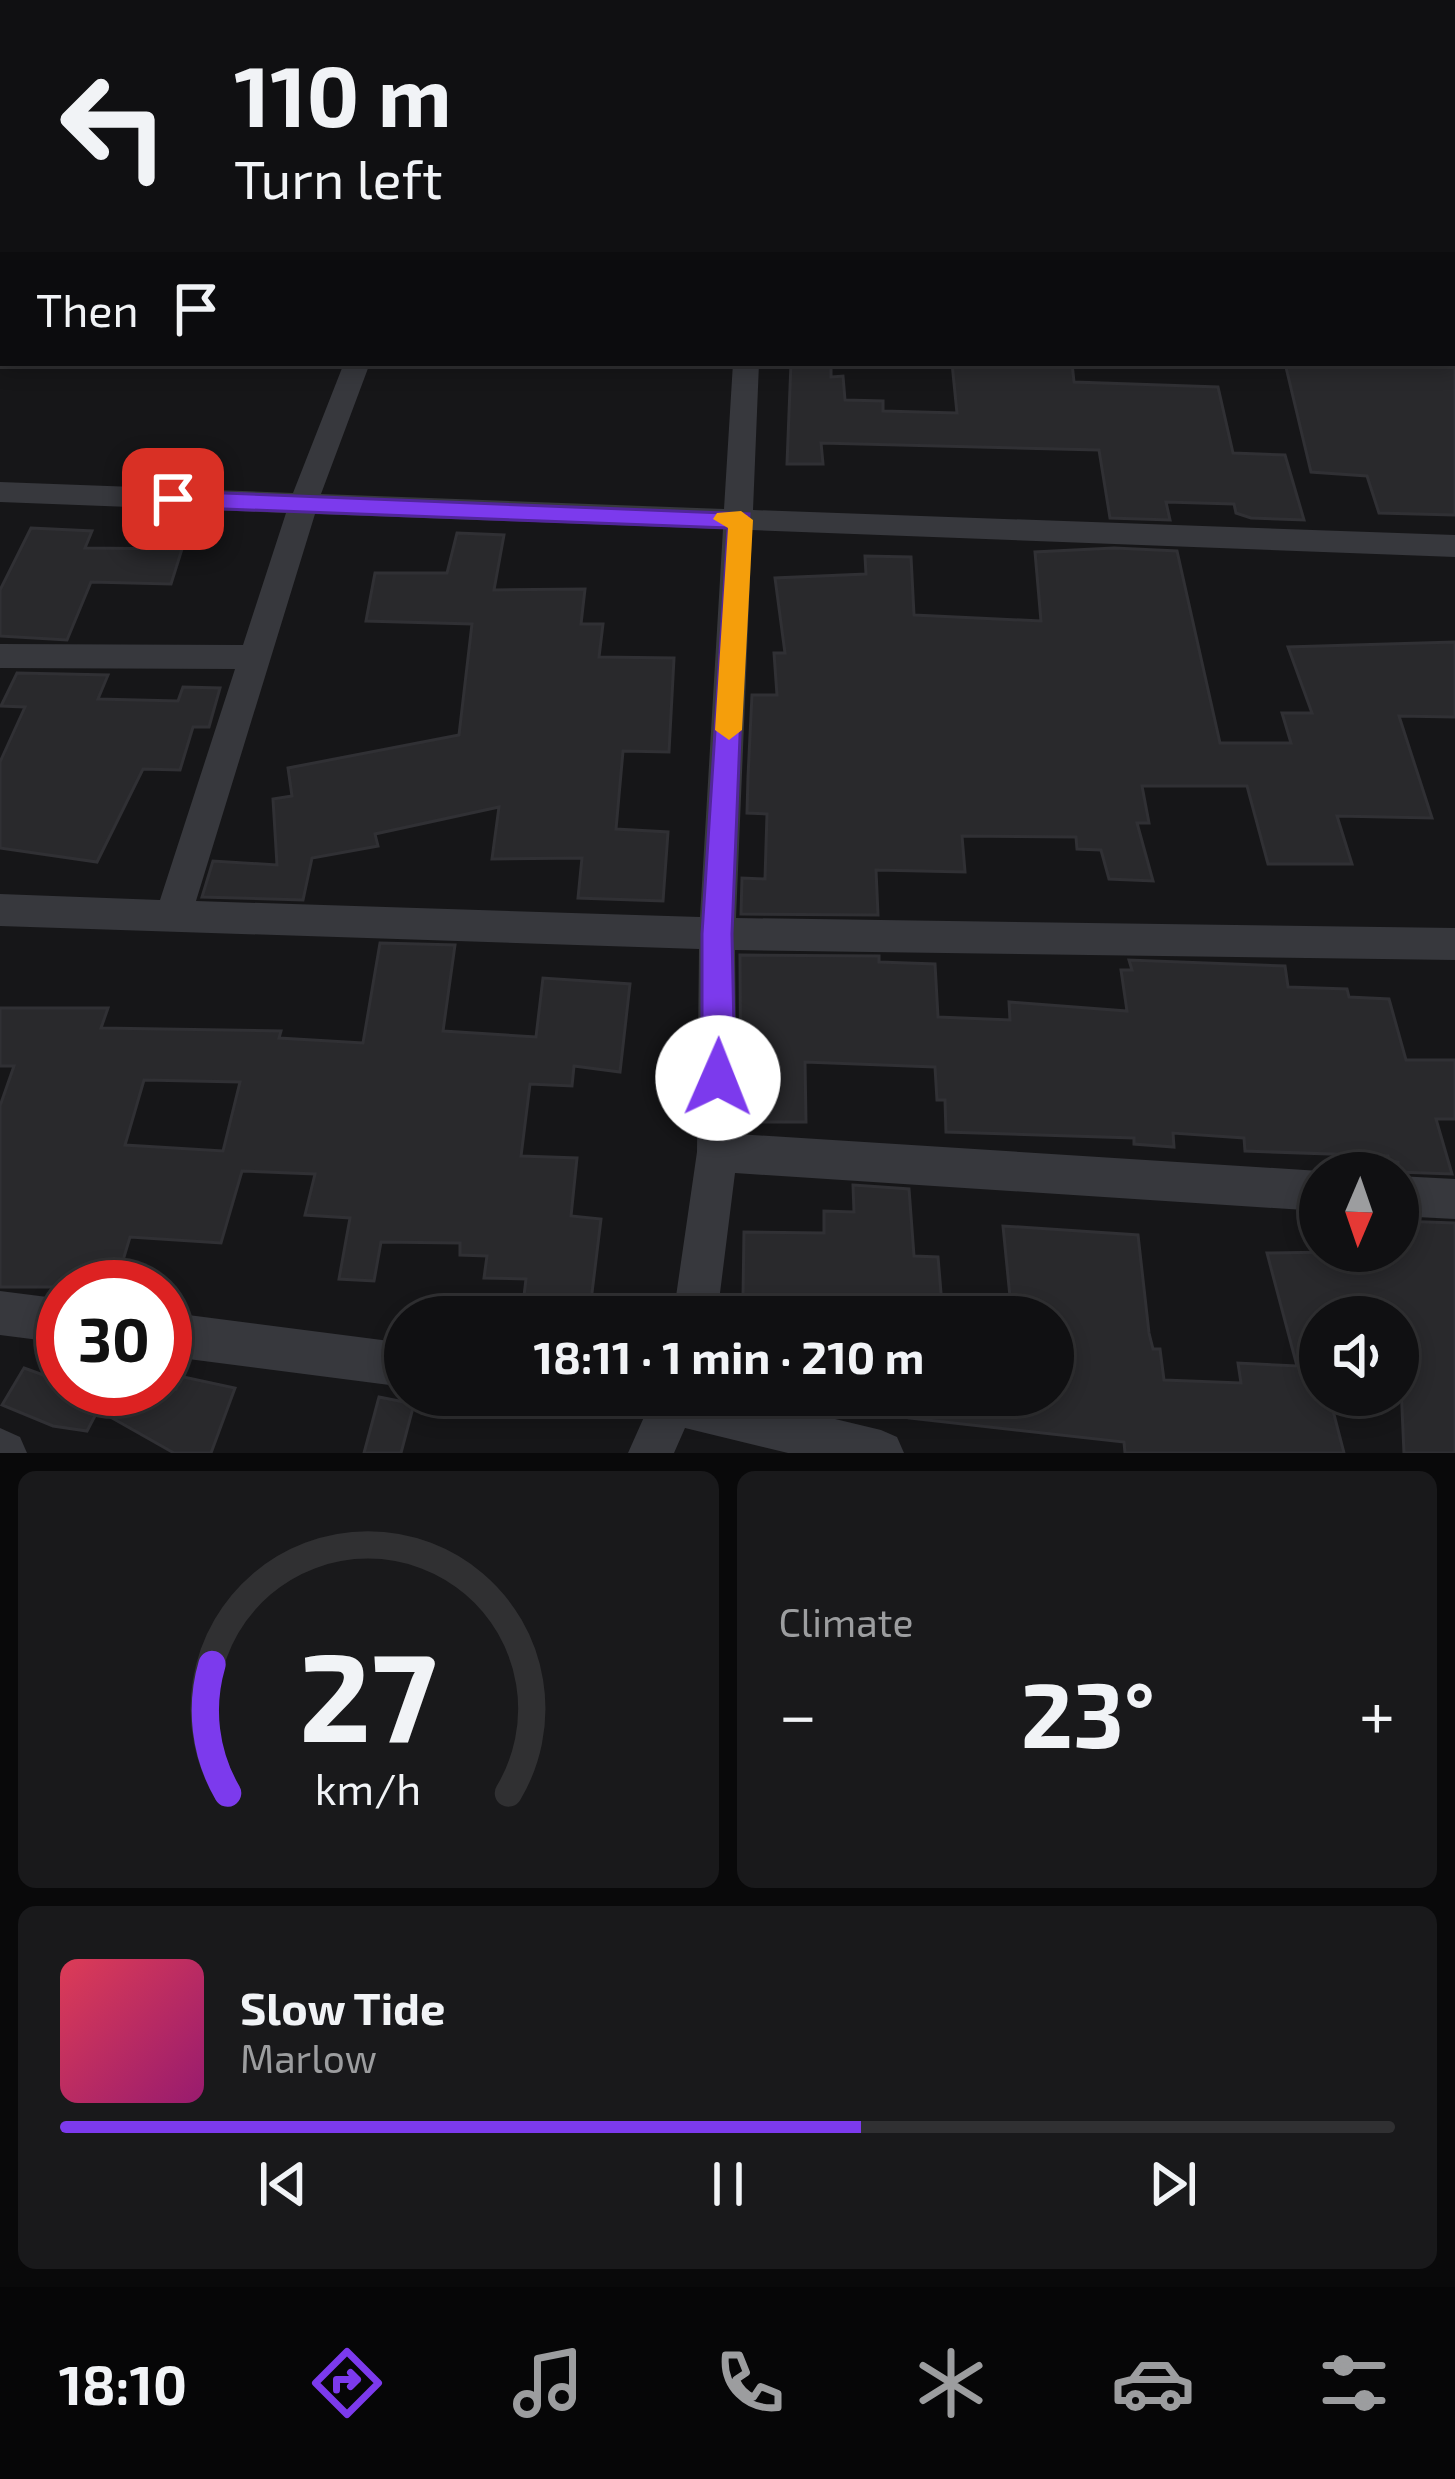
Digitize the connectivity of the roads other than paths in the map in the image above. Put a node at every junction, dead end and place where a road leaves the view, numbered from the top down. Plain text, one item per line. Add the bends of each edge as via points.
1 (355, 366) edge
2 (746, 366) edge
3 (0, 492) edge
4 (303, 504) junction
5 (741, 520) junction
6 (1455, 546) edge
7 (0, 656) edge
8 (253, 657) junction
9 (0, 910) edge
10 (173, 916) junction
11 (717, 934) junction
12 (1455, 944) edge
13 (717, 1152) junction
14 (1299, 1190) edge
15 (1419, 1197) edge
16 (1455, 1199) edge
17 (698, 1296) edge
18 (0, 1313) edge
19 (36, 1318) edge
20 (192, 1337) edge
21 (384, 1362) edge
22 (660, 1416) edge
23 (741, 1416) edge
24 (651, 1453) edge
25 (881, 1453) edge

1 - 4 street
2 - 5 street
3 - 4 street
4 - 5 street
4 - 8 street
5 - 6 street
5 - 11 street
7 - 8 street
8 - 10 street
9 - 10 street
10 - 11 street
11 - 12 street
11 - 13 street
13 - 14 street
13 - 17 street
15 - 16 street
18 - 19 street
20 - 21 street
22 - 24 street
23 - 25 street

